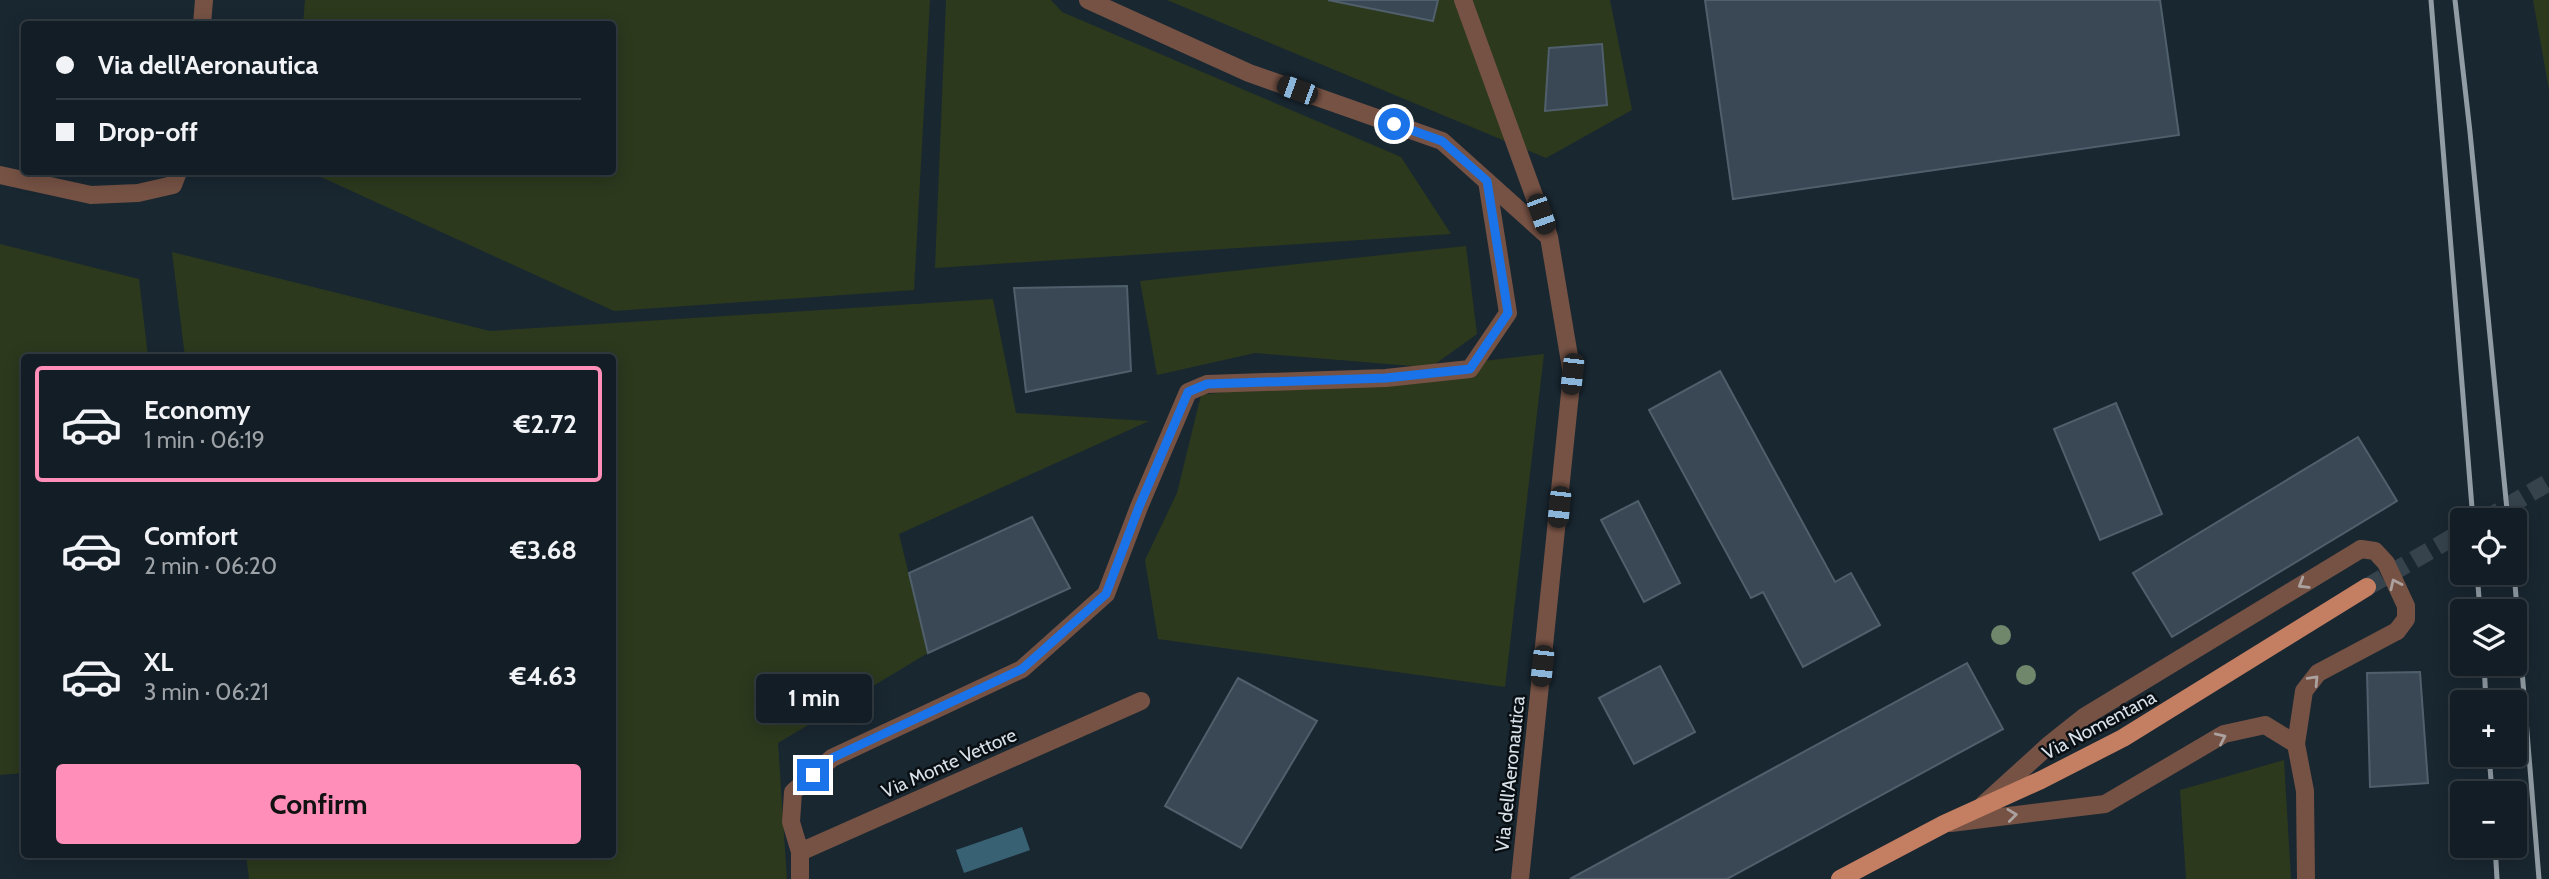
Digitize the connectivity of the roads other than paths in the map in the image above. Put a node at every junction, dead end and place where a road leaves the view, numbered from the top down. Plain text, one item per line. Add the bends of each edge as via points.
1 (204, 0) edge
2 (1088, 0) edge
3 (1463, 0) edge
4 (202, 21) edge
5 (0, 175) edge
6 (177, 175) edge
7 (1487, 181) junction
8 (1549, 237) junction
9 (2367, 587) tunnel mouth
10 (1141, 701) dead end
11 (2296, 744) junction
12 (1983, 806) junction
13 (1944, 824) junction
14 (800, 852) junction
15 (800, 879) edge
16 (1520, 879) edge
17 (1840, 879) edge
18 (2306, 879) edge

1 - 4 street
2 - 7 street via 1249,73 1442,141
3 - 8 street, Via dell'Aeronautica
5 - 6 street via 91,195 138,193 173,185
7 - 8 street
7 - 14 street via 1508,313 1470,369 1386,378 1207,384 1188,392 1106,594 1022,669 832,758 793,792 791,822
8 - 16 street, Via dell'Aeronautica via 1572,374
9 - 12 main road, Via Nomentana via 2123,738
10 - 14 street, Via Monte Vettore
11 -> 12 street, bridge via 2304,691 2318,673 2397,631 2406,619 2406,606 2386,563 2375,551 2361,549 2084,717
13 -> 11 street via 2105,804 2224,734 2265,725
11 - 18 street via 2305,791
12 - 13 main road, Via Nomentana
13 - 17 main road, Via Nomentana
14 - 15 street

